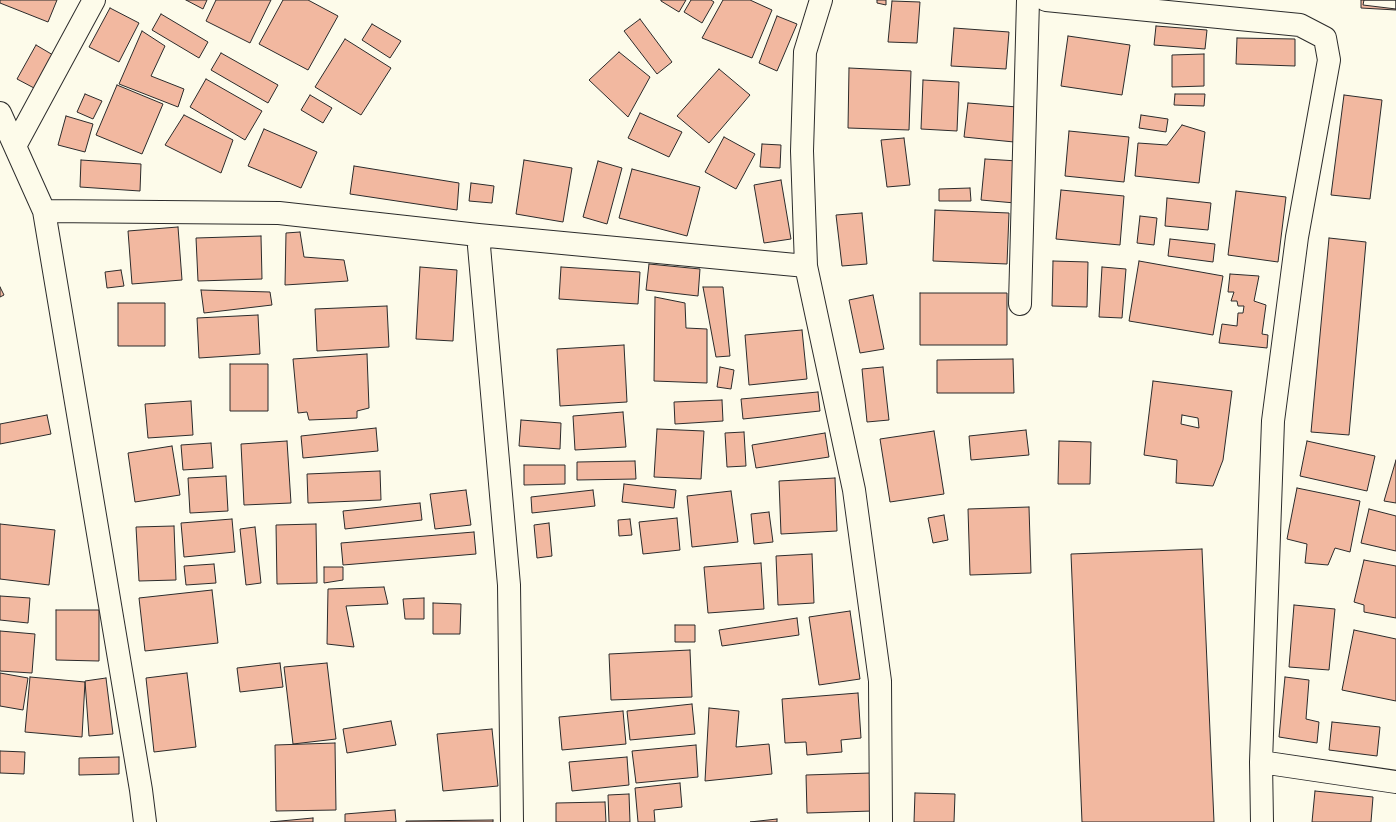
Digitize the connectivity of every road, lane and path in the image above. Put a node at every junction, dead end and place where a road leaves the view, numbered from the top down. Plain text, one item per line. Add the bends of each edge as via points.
1 (94, 0) edge
2 (821, 0) edge
3 (1028, 0) edge
4 (1046, 0) edge
5 (0, 113) edge
6 (15, 146) junction
7 (44, 212) junction
8 (478, 235) junction
9 (806, 266) junction
10 (1020, 304) dead end
11 (1261, 762) junction
12 (1396, 782) edge
13 (145, 822) edge
14 (512, 822) edge
15 (881, 822) edge
16 (1262, 822) edge

1 - 6 street
2 - 9 street via 805,52 802,151
3 - 10 street
4 - 11 street via 1300,25 1325,38 1329,60 1297,237 1273,421
5 - 6 street
6 - 7 street
7 - 8 street via 279,213
7 - 13 street
8 - 9 street
8 - 14 street via 509,585
9 - 15 street via 854,490 880,681
11 - 12 street
11 - 16 street

